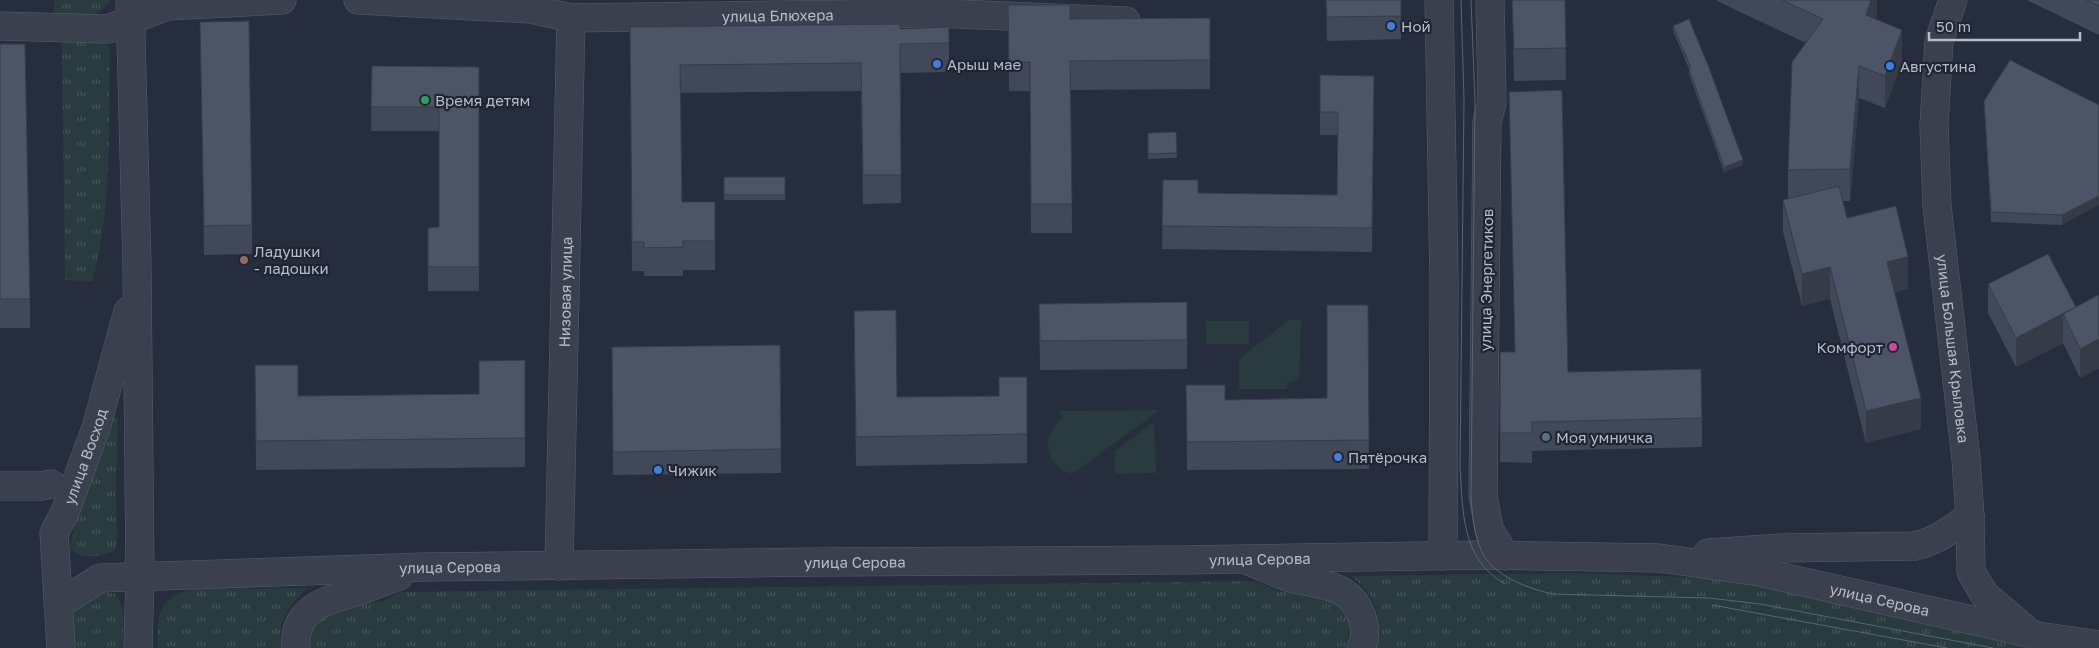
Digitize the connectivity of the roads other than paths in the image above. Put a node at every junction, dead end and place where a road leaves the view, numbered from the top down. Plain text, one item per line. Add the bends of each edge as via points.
1 (282, 0) edge
2 (358, 0) edge
3 (1440, 0) edge
4 (1490, 0) edge
5 (1952, 0) edge
6 (934, 7) edge
7 (130, 11) edge
8 (571, 18) junction
9 (1150, 22) edge
10 (0, 26) edge
11 (137, 266) junction
12 (51, 484) dead end
13 (0, 486) edge
14 (1970, 516) junction
15 (1443, 556) junction
16 (1505, 556) junction
17 (1242, 558) junction
18 (1659, 558) junction
19 (559, 566) junction
20 (424, 567) junction
21 (140, 576) junction
22 (58, 605) junction
23 (2029, 633) junction
24 (2099, 645) edge
25 (61, 648) edge
26 (138, 648) edge
27 (296, 648) edge
28 (1361, 648) edge

1 - 7 street
2 - 8 street, улица Блюхера via 531,9
3 - 15 street
4 - 16 street, улица Энергетиков via 1492,103 1488,122 1483,495 1489,529
5 - 14 street, улица Большая Крыловка via 1939,41 1934,125 1937,206
6 - 8 street, улица Блюхера
6 - 9 street, улица Блюхера
7 - 10 street via 108,30
7 - 11 street, улица Восход
8 - 19 street, Низовая улица
11 - 21 street, улица Восход
11 - 22 street, улица Восход via 129,308 96,428 54,533
12 - 13 street
14 - 18 street, улица Серова via 1946,535 1915,546 1782,548
14 - 23 street, улица Большая Крыловка via 1971,572 1984,594
15 - 16 street, улица Серова
15 - 17 street, улица Серова
16 - 18 street, улица Серова
17 - 19 street, улица Серова
17 - 28 street via 1290,578 1332,586 1350,598 1360,611 1363,622
18 - 23 street, улица Серова via 1760,572
19 - 20 street, улица Серова
20 - 21 street, улица Серова
20 - 27 street via 325,601 310,610 300,623 295,637
21 - 22 street, улица Серова via 100,578
21 - 26 street, улица Восход
22 - 25 street, улица Восход
23 - 24 street, улица Серова

